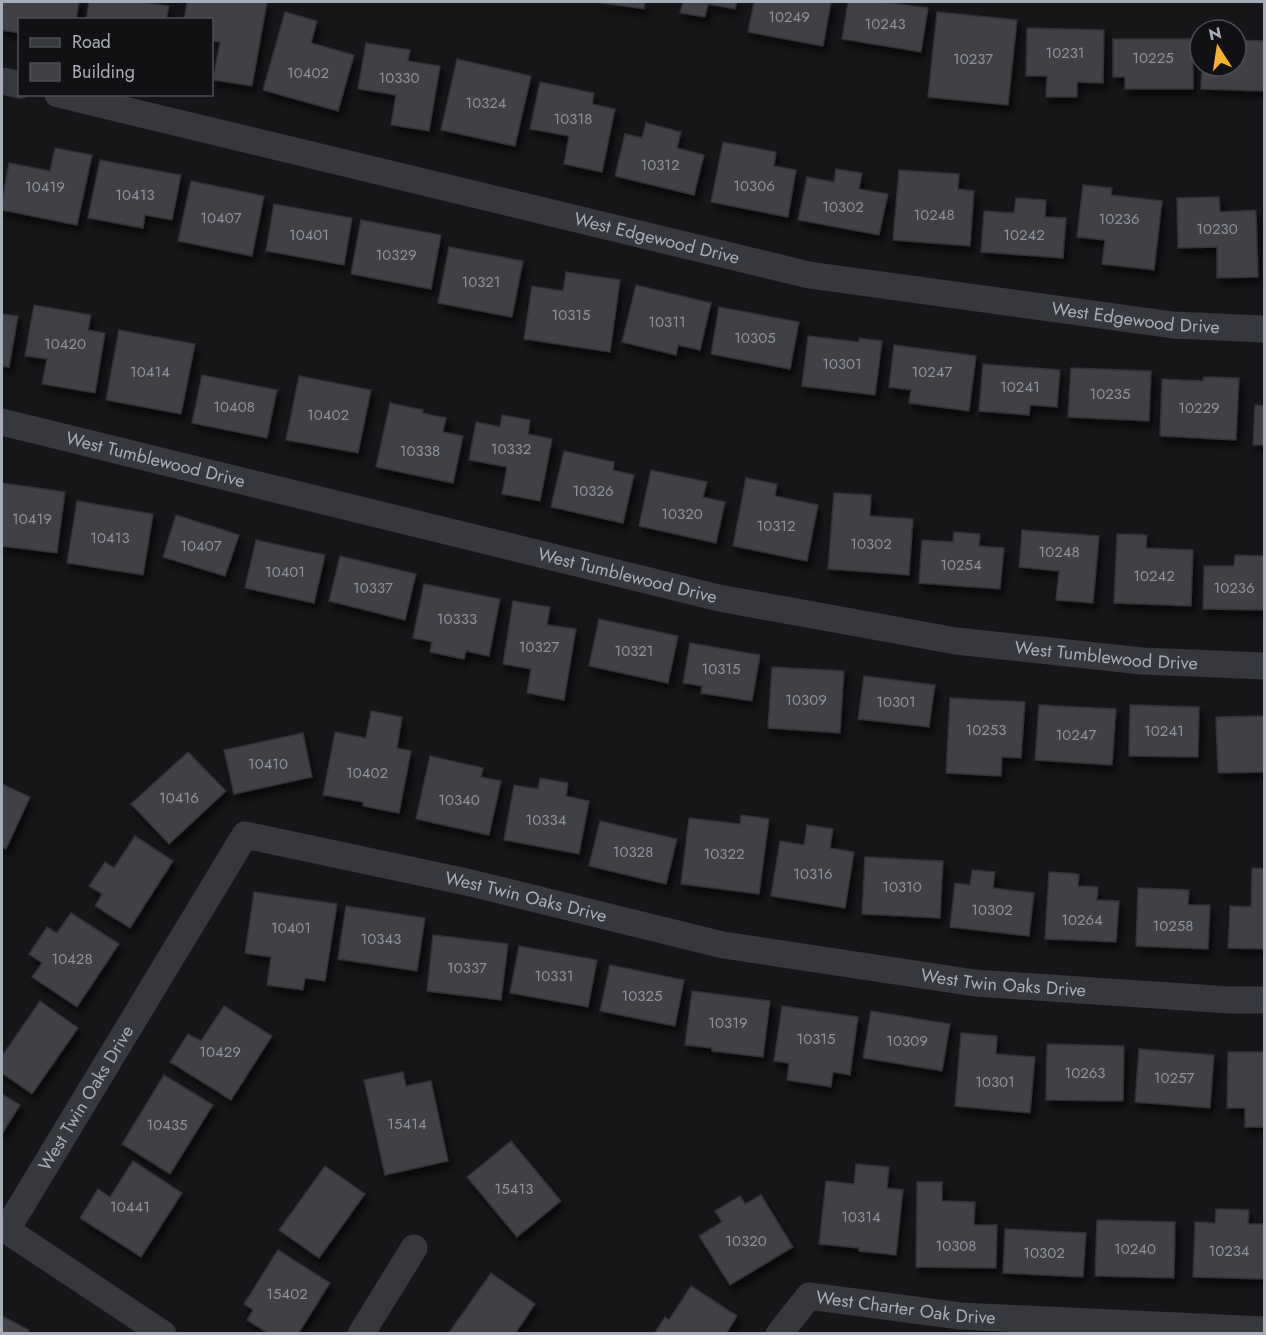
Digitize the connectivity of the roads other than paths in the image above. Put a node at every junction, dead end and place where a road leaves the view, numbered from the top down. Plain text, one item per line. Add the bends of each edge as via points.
1 (2, 81) edge
2 (18, 85) edge
3 (66, 96) edge
4 (1264, 329) edge
5 (2, 422) edge
6 (1264, 666) edge
7 (1264, 1000) edge
8 (4, 1228) edge
9 (414, 1248) dead end
10 (1264, 1330) edge
11 (163, 1334) edge
12 (361, 1334) edge
13 (779, 1334) edge

1 - 2 street
3 - 4 street, West Edgewood Drive via 809,275 1173,325
5 - 6 street, West Tumblewood Drive via 719,598 956,641 1142,661
7 - 8 street, West Twin Oaks Drive via 975,983 723,945 471,883 246,836
8 - 11 street
9 - 12 street
10 - 13 street, West Charter Oak Drive via 960,1316 810,1296

